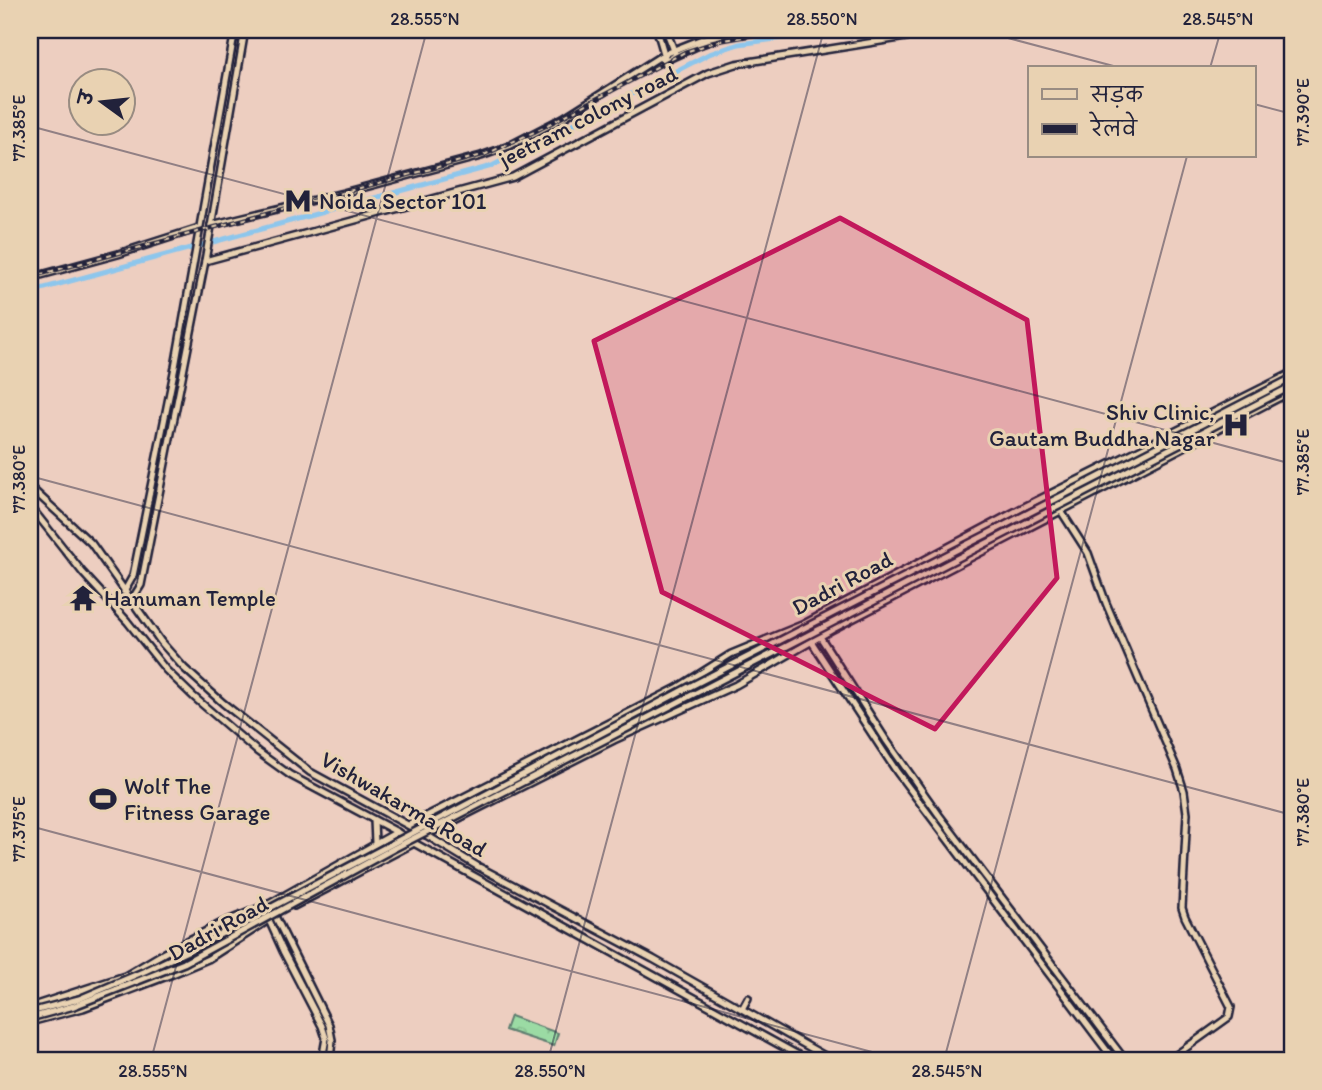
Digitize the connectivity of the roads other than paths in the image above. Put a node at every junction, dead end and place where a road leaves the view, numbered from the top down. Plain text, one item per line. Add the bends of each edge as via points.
1 (235, 30) edge
2 (245, 30) edge
3 (657, 30) edge
4 (666, 30) edge
5 (740, 30) edge
6 (763, 30) edge
7 (949, 30) edge
8 (1189, 30) edge
9 (1232, 30) edge
10 (675, 53) junction
11 (663, 57) junction
12 (211, 226) junction
13 (199, 229) junction
14 (205, 260) junction
15 (30, 278) edge
16 (1292, 376) edge
17 (1292, 388) edge
18 (30, 486) edge
19 (30, 506) edge
20 (1061, 511) junction
21 (124, 592) junction
22 (131, 601) junction
23 (813, 619) junction
24 (804, 624) junction
25 (820, 637) junction
26 (811, 641) junction
27 (374, 820) junction
28 (409, 825) junction
29 (397, 832) junction
30 (426, 835) junction
31 (375, 843) junction
32 (414, 843) junction
33 (342, 862) junction
34 (350, 877) junction
35 (266, 905) junction
36 (272, 918) junction
37 (748, 998) dead end
38 (742, 1009) junction
39 (30, 1015) edge
40 (323, 1060) edge
41 (330, 1060) edge
42 (807, 1060) edge
43 (832, 1060) edge
44 (1114, 1060) edge
45 (1125, 1060) edge
46 (1169, 1060) edge

1 - 13 street
2 - 12 street
3 - 11 street
4 - 10 street
5 - 10 street
6 - 10 street via 721,36
7 - 14 street, jeetram colony road via 766,58 708,73 513,177
8 - 9 street
10 - 11 street
11 - 12 street via 509,146
12 - 14 street
13 - 15 street
13 - 21 street via 133,576
14 - 22 street via 141,585
16 - 23 street, Dadri Road via 1022,508
16 - 39 street, bridge via 200,945 79,999
17 - 20 street, Dadri Road
17 - 39 street, bridge via 393,849 184,963 74,1006
18 - 21 street, Vishwakarma Road via 91,543
19 - 27 street, Vishwakarma Road via 166,670 194,697 290,775
20 - 25 street, Dadri Road
20 - 46 street via 1088,553 1177,769 1187,813 1182,908 1231,1007 1229,1017
21 - 22 street, Vishwakarma Road
22 - 28 street, Vishwakarma Road via 184,668 275,746 310,772
23 - 24 street, Dadri Road
23 - 25 street
24 - 26 street
24 - 28 street, Dadri Road via 731,654 677,688
25 - 26 street, Dadri Road
25 - 45 street via 939,815
26 - 30 street, Dadri Road via 736,685 614,740
26 - 44 street via 899,775
27 - 29 street, Vishwakarma Road
27 - 31 street
28 - 30 street, Vishwakarma Road
29 - 31 street, Dadri Road
29 - 32 street, Vishwakarma Road
30 - 38 street, Vishwakarma Road
31 - 33 street, Dadri Road
32 - 34 street, Dadri Road
32 - 42 street, Vishwakarma Road
33 - 34 street
33 - 35 street, Dadri Road
34 - 36 street, Dadri Road
35 - 36 street
35 - 39 street, Dadri Road via 125,976
36 - 39 street, Dadri Road via 175,973 83,1008
36 - 40 street via 323,1026
36 - 41 street via 330,1024
37 - 38 street
38 - 43 street, Vishwakarma Road

